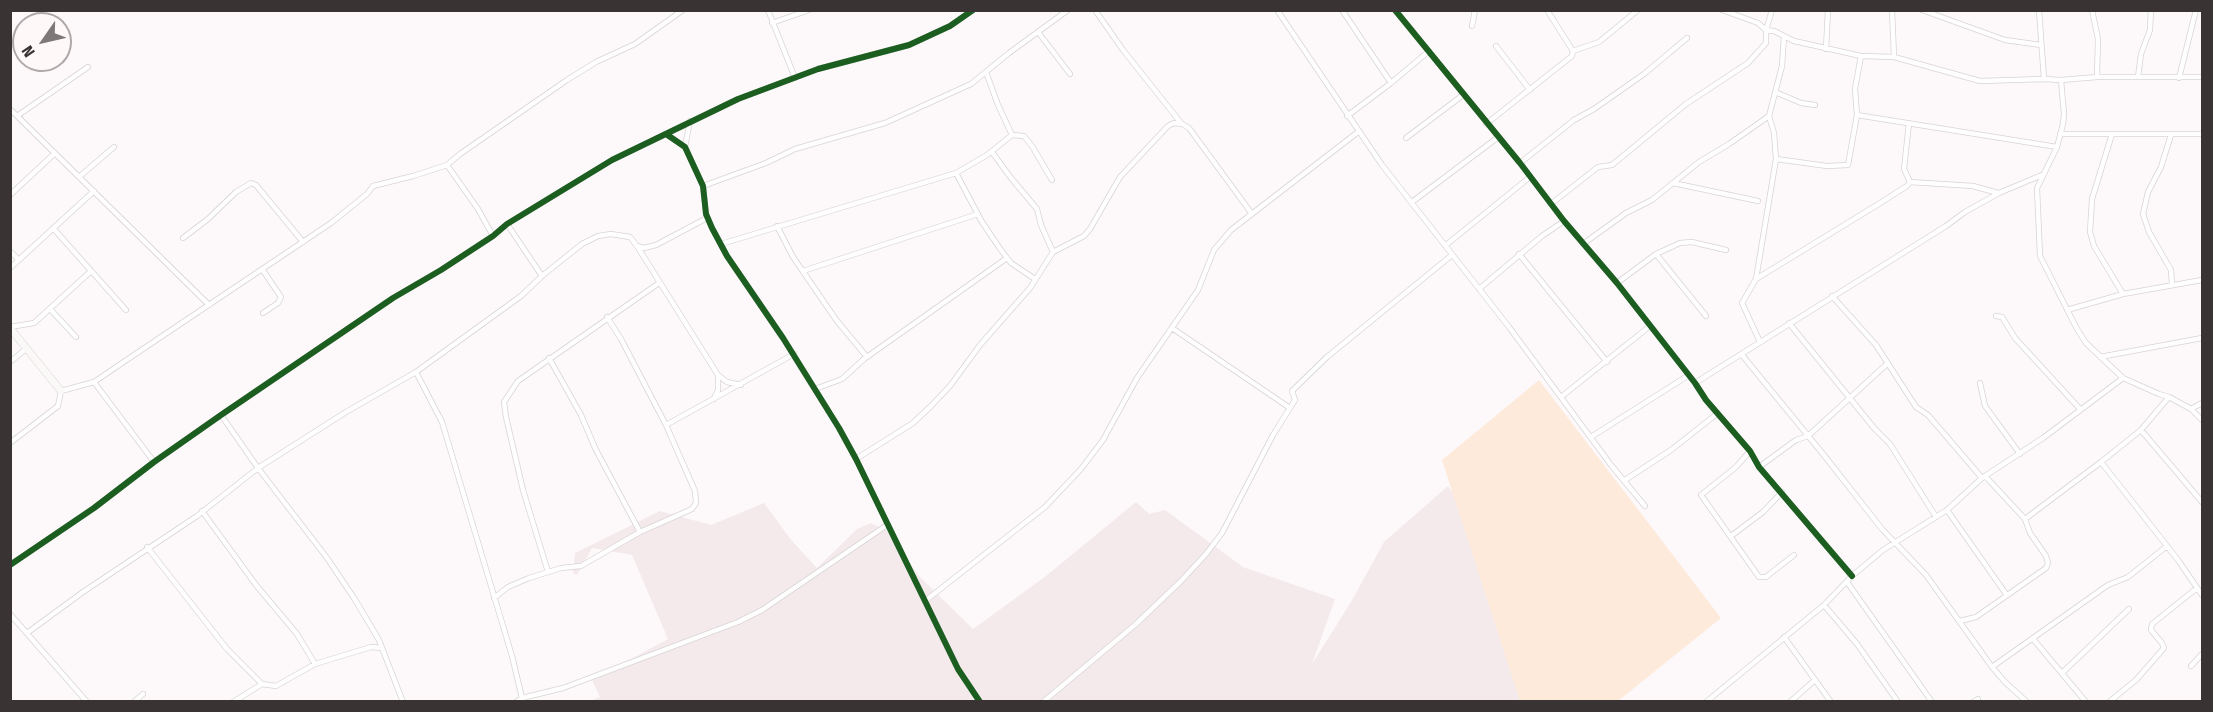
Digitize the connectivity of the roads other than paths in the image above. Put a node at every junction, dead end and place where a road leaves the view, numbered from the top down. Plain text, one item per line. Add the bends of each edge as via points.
1 (683, 10) edge
2 (768, 10) edge
3 (810, 10) edge
4 (1068, 10) edge
5 (1095, 10) edge
6 (1276, 10) edge
7 (1342, 10) edge
8 (1395, 10) edge
9 (1474, 10) edge
10 (1546, 10) edge
11 (1638, 10) edge
12 (1722, 10) edge
13 (1772, 10) edge
14 (1828, 10) edge
15 (1892, 10) edge
16 (1922, 10) edge
17 (2039, 10) edge
18 (2092, 10) edge
19 (2151, 10) edge
20 (2196, 10) edge
21 (972, 11) edge
22 (772, 23) junction
23 (1472, 26) dead end
24 (1766, 30) junction
25 (1038, 32) junction
26 (1784, 36) junction
27 (1687, 38) dead end
28 (2041, 45) junction
29 (1496, 46) dead end
30 (1826, 49) junction
31 (1429, 51) junction
32 (1573, 51) junction
33 (1861, 56) junction
34 (1894, 57) junction
35 (88, 67) dead end
36 (986, 72) junction
37 (1070, 74) dead end
38 (2097, 77) junction
39 (2138, 77) junction
40 (2202, 77) edge
41 (795, 78) junction
42 (2179, 78) junction
43 (2044, 79) junction
44 (2061, 80) junction
45 (1391, 83) junction
46 (1530, 90) junction
47 (1775, 92) junction
48 (1462, 95) junction
49 (1815, 105) dead end
50 (10, 109) edge
51 (1857, 115) junction
52 (17, 116) junction
53 (1347, 116) junction
54 (1769, 116) junction
55 (690, 121) junction
56 (1909, 123) junction
57 (1182, 124) junction
58 (1486, 124) junction
59 (1358, 132) junction
60 (666, 134) junction
61 (2060, 134) junction
62 (2112, 134) junction
63 (2202, 134) edge
64 (1012, 135) junction
65 (2171, 135) junction
66 (1406, 138) dead end
67 (1497, 138) junction
68 (114, 147) dead end
69 (685, 147) junction
70 (2057, 147) junction
71 (992, 152) junction
72 (55, 153) junction
73 (1776, 159) junction
74 (1520, 163) junction
75 (447, 165) junction
76 (956, 173) junction
77 (2042, 175) junction
78 (79, 177) junction
79 (1530, 177) junction
80 (1052, 180) dead end
81 (1910, 182) junction
82 (1673, 183) junction
83 (703, 186) junction
84 (94, 191) junction
85 (1999, 193) junction
86 (10, 195) edge
87 (1758, 201) dead end
88 (1412, 202) junction
89 (1551, 204) junction
90 (978, 214) junction
91 (1252, 214) junction
92 (708, 218) junction
93 (1564, 221) junction
94 (507, 224) junction
95 (777, 226) junction
96 (53, 228) junction
97 (493, 236) junction
98 (183, 238) dead end
99 (303, 242) junction
100 (721, 244) junction
101 (1583, 244) junction
102 (1446, 245) junction
103 (637, 246) junction
104 (1726, 250) dead end
105 (10, 251) edge
106 (1053, 252) junction
107 (1520, 254) junction
108 (1656, 254) junction
109 (1452, 255) junction
110 (1007, 258) junction
111 (19, 260) junction
112 (10, 268) edge
113 (262, 269) junction
114 (803, 271) junction
115 (90, 272) junction
116 (542, 276) junction
117 (1035, 279) junction
118 (1756, 279) junction
119 (2202, 280) edge
120 (658, 283) junction
121 (1617, 283) junction
122 (2172, 284) junction
123 (1479, 289) junction
124 (2123, 294) junction
125 (1832, 296) junction
126 (209, 305) junction
127 (50, 309) junction
128 (2067, 309) junction
129 (126, 310) dead end
130 (264, 313) dead end
131 (1706, 316) dead end
132 (1996, 316) dead end
133 (607, 317) junction
134 (1789, 323) junction
135 (1650, 326) junction
136 (10, 328) edge
137 (1172, 328) junction
138 (76, 337) dead end
139 (2202, 338) edge
140 (1760, 342) junction
141 (26, 349) junction
142 (794, 354) junction
143 (1742, 355) junction
144 (867, 357) junction
145 (2100, 357) junction
146 (549, 358) junction
147 (10, 362) edge
148 (1607, 362) junction
149 (1888, 363) junction
150 (416, 372) junction
151 (718, 375) junction
152 (1689, 375) junction
153 (2123, 378) junction
154 (94, 382) junction
155 (1695, 383) junction
156 (1980, 383) dead end
157 (741, 385) junction
158 (815, 389) junction
159 (61, 391) junction
160 (1561, 397) junction
161 (2169, 397) junction
162 (714, 399) junction
163 (1851, 399) junction
164 (2202, 403) edge
165 (1290, 408) junction
166 (2080, 409) junction
167 (2192, 409) junction
168 (1718, 413) junction
169 (221, 415) junction
170 (2202, 420) edge
171 (666, 424) junction
172 (2141, 430) junction
173 (1808, 436) junction
174 (1591, 437) junction
175 (10, 443) edge
176 (1750, 451) junction
177 (2020, 454) junction
178 (856, 459) junction
179 (154, 462) junction
180 (2100, 462) junction
181 (1759, 467) junction
182 (258, 468) junction
183 (1984, 477) junction
184 (1625, 480) junction
185 (1782, 492) junction
186 (2202, 502) edge
187 (1645, 506) dead end
188 (1947, 510) junction
189 (202, 511) junction
190 (1936, 517) junction
191 (2025, 519) junction
192 (887, 525) junction
193 (640, 532) junction
194 (1731, 536) junction
195 (1893, 543) junction
196 (2167, 546) junction
197 (147, 548) junction
198 (1794, 555) dead end
199 (10, 565) edge
200 (548, 572) junction
201 (1852, 576) junction
202 (1847, 582) junction
203 (2197, 588) junction
204 (2006, 594) junction
205 (2202, 595) edge
206 (494, 598) junction
207 (925, 601) junction
208 (1824, 605) junction
209 (2129, 609) dead end
210 (10, 614) edge
211 (1960, 621) junction
212 (27, 633) junction
213 (1784, 637) junction
214 (2033, 639) junction
215 (382, 648) junction
216 (2202, 654) edge
217 (315, 664) junction
218 (2191, 666) dead end
219 (1992, 667) junction
220 (2062, 673) junction
221 (1815, 680) junction
222 (262, 684) junction
223 (143, 694) dead end
224 (522, 698) junction
225 (87, 702) edge
226 (134, 702) edge
227 (233, 702) edge
228 (403, 702) edge
229 (516, 702) edge
230 (980, 702) edge
231 (1043, 702) edge
232 (1706, 702) edge
233 (1790, 702) edge
234 (1831, 702) edge
235 (1898, 702) edge
236 (1932, 702) edge
237 (2028, 702) edge
238 (2086, 702) edge
239 (2109, 702) edge

1 - 75 street via 635,44 567,80
2 - 22 street
3 - 22 street
4 - 25 street
5 - 57 street
6 - 53 street
7 - 45 street
8 - 31 street
9 - 23 street
10 - 32 street
11 - 32 street via 1599,42
12 - 24 street via 1758,23
13 - 24 street
14 - 30 street
15 - 34 street
16 - 28 street via 2005,40
17 - 28 street
18 - 38 street via 2098,39
19 - 39 street
20 - 42 street
21 - 41 street via 909,45
22 - 41 street
24 - 26 street
24 - 89 street via 1766,43 1748,63 1686,104 1612,165 1599,167
25 - 36 street
25 - 37 street
26 - 30 street
26 - 47 street
27 - 74 street via 1644,74 1574,120
28 - 43 street
29 - 46 street
30 - 33 street
31 - 45 street
31 - 48 street
32 - 46 street via 1572,56
33 - 34 street
33 - 51 street via 1855,89
34 - 43 street via 1980,81
35 - 52 street
36 - 64 street
36 - 83 street via 971,84 903,116 795,148
38 - 39 street
38 - 44 street
39 - 42 street
40 - 42 street
41 - 55 street
43 - 44 street
44 - 61 street via 2064,114
45 - 53 street
46 - 58 street
47 - 49 street
47 - 54 street
48 - 58 street
48 - 66 street
50 - 52 street
51 - 56 street
51 - 73 street via 1848,165
52 - 72 street
53 - 59 street
54 - 73 street
54 - 82 street
55 - 60 street
55 - 69 street
56 - 70 street
56 - 81 street via 1904,170
57 - 91 street
57 - 106 street via 1168,126 1120,177 1084,236
58 - 67 street
59 - 88 street
59 - 91 street
60 - 69 street
60 - 94 street via 612,160
61 - 62 street
61 - 70 street
62 - 65 street
62 - 124 street via 2092,199 2091,232 2094,246
63 - 65 street
64 - 71 street
64 - 80 street via 1024,136
65 - 122 street via 2143,214 2171,270
67 - 74 street
67 - 88 street
68 - 78 street
69 - 83 street
70 - 77 street
71 - 76 street
71 - 106 street via 1037,209
72 - 78 street
72 - 86 street
73 - 118 street
74 - 79 street
75 - 97 street
75 - 99 street via 373,186 355,205
76 - 90 street
76 - 95 street
77 - 85 street
77 - 128 street via 2036,205 2040,256
78 - 84 street
79 - 89 street
79 - 102 street
81 - 85 street via 1973,186
81 - 118 street
82 - 87 street
82 - 101 street
83 - 92 street
84 - 96 street
84 - 126 street
85 - 125 street
88 - 102 street
89 - 93 street
90 - 110 street
90 - 114 street
91 - 137 street via 1214,250 1198,291
92 - 100 street
92 - 103 street via 656,245
93 - 101 street
93 - 107 street
94 - 97 street
94 - 116 street
95 - 100 street
95 - 114 street
96 - 111 street
96 - 115 street
97 - 169 street via 393,298
98 - 99 street via 251,183
99 - 113 street
100 - 142 street
101 - 121 street
102 - 109 street
103 - 116 street via 630,237 598,236 582,243
103 - 120 street
104 - 108 street via 1684,242
105 - 111 street
106 - 117 street
107 - 123 street
107 - 148 street
108 - 121 street
108 - 131 street
109 - 123 street
109 - 165 street via 1327,357 1292,392 1295,400
110 - 117 street
110 - 144 street
111 - 112 street
113 - 126 street
113 - 130 street via 281,297
114 - 144 street
115 - 127 street
115 - 129 street
116 - 150 street via 522,296
117 - 178 street via 931,406 913,423
118 - 140 street via 1742,303
119 - 122 street
120 - 133 street
120 - 151 street
121 - 135 street
122 - 124 street
123 - 160 street
124 - 128 street
125 - 134 street
125 - 149 street
126 - 154 street
127 - 136 street via 34,323
127 - 138 street
128 - 145 street
132 - 166 street via 2002,317 2021,345
133 - 146 street
133 - 171 street
134 - 140 street
134 - 163 street
135 - 148 street
135 - 152 street
136 - 141 street
137 - 165 street
137 - 207 street via 1137,378 1103,440 1065,487
139 - 145 street
140 - 143 street
141 - 147 street
141 - 159 street
142 - 157 street
142 - 158 street
143 - 155 street
143 - 173 street
144 - 158 street via 842,379
145 - 153 street
146 - 193 street
146 - 200 street via 518,381 504,402 523,490
148 - 160 street
149 - 163 street
149 - 183 street via 1916,407 1928,415
150 - 182 street
150 - 206 street via 442,422
151 - 157 street
151 - 162 street
152 - 155 street
152 - 174 street
153 - 161 street
153 - 166 street
154 - 159 street
154 - 179 street
155 - 168 street
156 - 177 street via 1985,406
157 - 162 street
158 - 178 street
159 - 175 street via 58,406
160 - 174 street
161 - 167 street
161 - 172 street
162 - 171 street
163 - 173 street
163 - 190 street via 1890,444
164 - 167 street
165 - 231 street via 1222,533 1206,554 1137,624
166 - 177 street
167 - 170 street
168 - 176 street
168 - 184 street
169 - 179 street
169 - 182 street
171 - 193 street via 695,491 696,503 692,509
172 - 180 street
172 - 186 street
173 - 181 street
173 - 195 street
174 - 184 street
176 - 181 street
176 - 194 street via 1701,495
177 - 183 street
178 - 192 street
179 - 199 street
180 - 191 street
180 - 196 street
181 - 185 street
182 - 189 street
182 - 215 street via 327,558
183 - 188 street
183 - 191 street
184 - 187 street
185 - 194 street
185 - 201 street
188 - 190 street
188 - 204 street
189 - 197 street
189 - 217 street via 297,634
190 - 195 street
191 - 204 street via 2048,563
192 - 207 street
192 - 224 street via 762,610 738,622 563,688
193 - 200 street via 581,566
194 - 198 street via 1759,577 1766,577
195 - 201 street
195 - 211 street via 1926,575
196 - 203 street
196 - 214 street via 2128,577 2108,585
197 - 212 street
197 - 222 street via 227,649
200 - 206 street via 508,587
201 - 202 street
202 - 208 street
202 - 236 street
203 - 205 street
203 - 239 street via 2152,624 2151,630 2164,648 2136,680
204 - 211 street via 1976,616
206 - 224 street
207 - 230 street via 958,669
208 - 213 street
208 - 235 street
209 - 220 street
210 - 212 street
211 - 219 street
212 - 225 street
213 - 221 street
213 - 232 street
214 - 219 street
214 - 220 street
215 - 217 street via 371,647
215 - 228 street
216 - 218 street
217 - 222 street via 276,686
219 - 237 street
220 - 238 street
221 - 233 street
221 - 234 street
222 - 227 street
223 - 226 street
224 - 229 street

